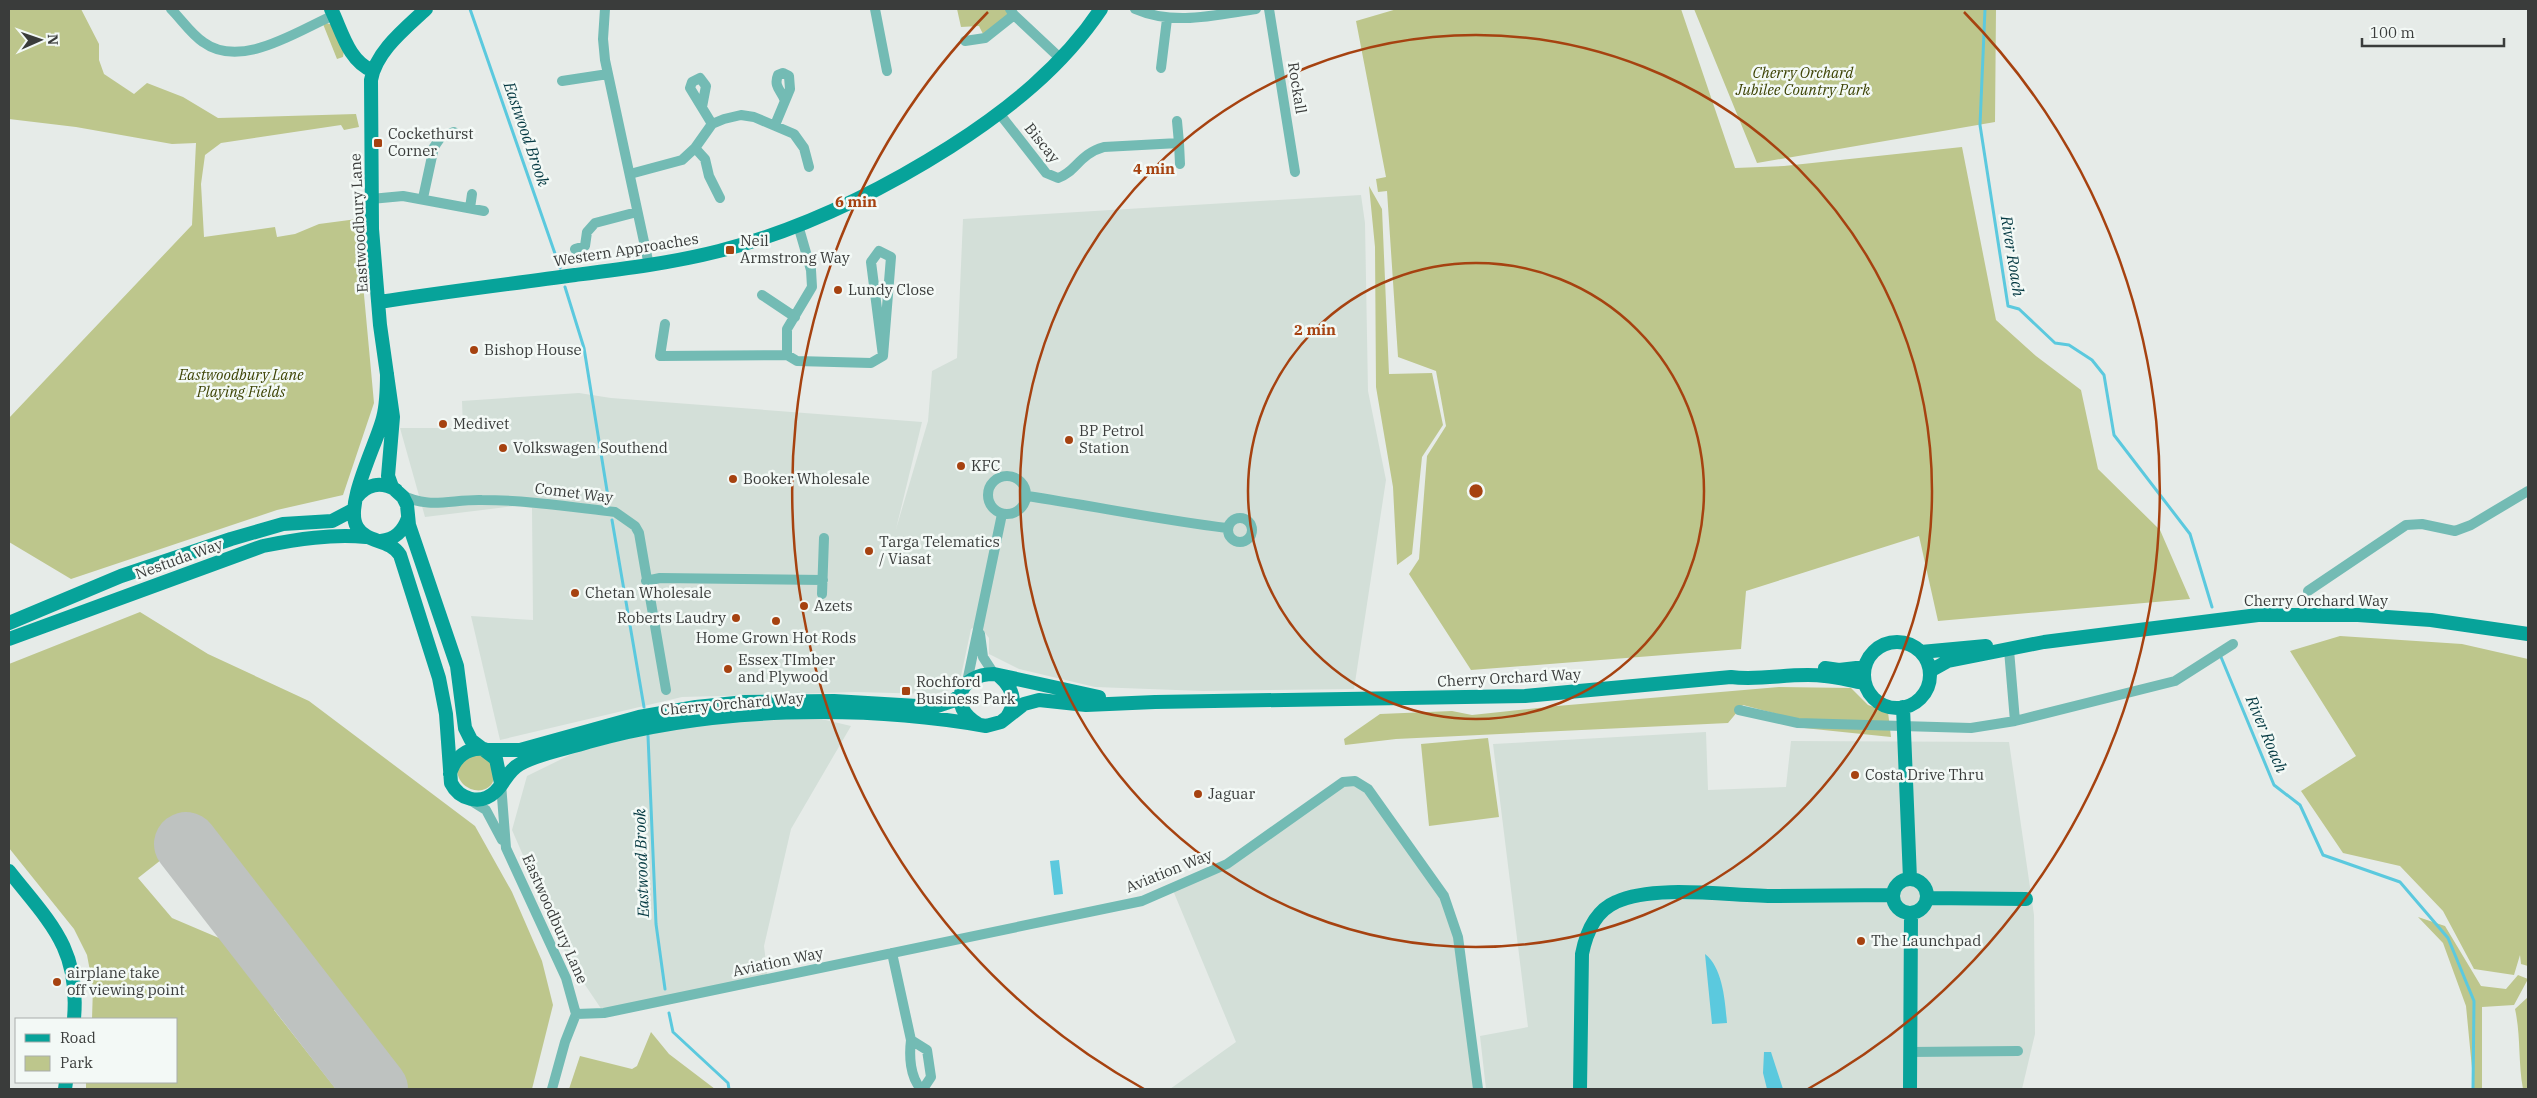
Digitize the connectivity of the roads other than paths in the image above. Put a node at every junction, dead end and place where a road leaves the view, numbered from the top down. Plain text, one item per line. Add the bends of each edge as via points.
1 (171, 9) edge
2 (426, 9) edge
3 (605, 9) edge
4 (875, 9) edge
5 (1101, 9) edge
6 (1135, 9) edge
7 (1256, 9) edge
8 (1269, 9) edge
9 (333, 12) edge
10 (1012, 12) edge
11 (1167, 19) junction
12 (965, 41) dead end
13 (1061, 59) junction
14 (1162, 68) dead end
15 (373, 71) junction
16 (886, 71) dead end
17 (608, 74) junction
18 (562, 81) dead end
19 (785, 101) dead end
20 (702, 107) dead end
21 (998, 113) junction
22 (1177, 121) dead end
23 (712, 124) junction
24 (775, 125) junction
25 (454, 132) dead end
26 (1178, 143) junction
27 (695, 148) junction
28 (1180, 164) dead end
29 (809, 167) dead end
30 (1295, 172) dead end
31 (630, 174) junction
32 (472, 194) dead end
33 (423, 198) junction
34 (720, 198) dead end
35 (371, 199) junction
36 (470, 208) junction
37 (484, 211) dead end
38 (638, 212) junction
39 (798, 225) junction
40 (575, 249) dead end
41 (650, 265) junction
42 (762, 295) dead end
43 (379, 302) junction
44 (795, 317) junction
45 (665, 324) dead end
46 (787, 355) junction
47 (883, 356) junction
48 (387, 373) junction
49 (2528, 491) edge
50 (398, 492) junction
51 (1026, 496) junction
52 (430, 504) junction
53 (354, 505) junction
54 (1002, 514) junction
55 (408, 518) junction
56 (1227, 528) dead end
57 (366, 537) junction
58 (824, 538) dead end
59 (380, 541) junction
60 (823, 580) junction
61 (646, 581) junction
62 (2308, 590) dead end
63 (822, 594) dead end
64 (9, 623) edge
65 (980, 625) junction
66 (2528, 634) edge
67 (9, 640) edge
68 (2044, 642) junction
69 (2233, 644) dead end
70 (2009, 650) junction
71 (1921, 652) junction
72 (1865, 666) junction
73 (1930, 671) junction
74 (996, 675) junction
75 (1730, 677) junction
76 (968, 682) junction
77 (1864, 683) junction
78 (666, 690) dead end
79 (961, 695) junction
80 (1155, 702) junction
81 (1903, 707) junction
82 (1739, 710) dead end
83 (1006, 718) junction
84 (2015, 721) junction
85 (978, 725) junction
86 (1904, 726) junction
87 (485, 749) junction
88 (450, 778) junction
89 (501, 783) junction
90 (467, 799) junction
91 (506, 848) junction
92 (9, 871) edge
93 (1910, 879) junction
94 (1893, 895) junction
95 (1927, 898) junction
96 (2026, 899) dead end
97 (1911, 913) junction
98 (892, 953) junction
99 (576, 1014) junction
100 (74, 1018) edge
101 (912, 1040) junction
102 (2018, 1051) dead end
103 (1910, 1052) junction
104 (552, 1089) edge
105 (922, 1089) edge
106 (1478, 1089) edge
107 (1580, 1089) edge
108 (1910, 1089) edge

1 - 9 street via 201,41 217,50 232,53 260,48
2 - 15 main road via 396,38
3 - 17 street via 602,39
4 - 16 street
5 - 13 main road, Western Approaches
6 - 11 street
7 - 11 street
8 - 30 street, Rockall
9 - 15 main road via 354,58 361,66
10 - 12 street via 985,38
10 - 13 street
11 - 14 street
13 - 21 main road, Western Approaches
15 - 35 main road, Eastwoodbury Lane
17 - 18 street
17 - 31 street
19 - 24 street
20 - 23 street
21 - 26 street, Biscay via 1040,167 1053,178 1062,177 1086,154 1100,148
21 - 39 main road, Western Approaches via 938,154 847,204
22 - 26 street
23 - 24 street via 741,115
23 - 27 street
24 - 29 street via 798,138
25 - 33 street via 440,137 434,147
26 - 28 street
27 - 31 street via 676,162
27 - 34 street via 705,159
31 - 38 street
32 - 36 street
33 - 35 street
33 - 36 street
35 - 43 main road, Eastwoodbury Lane
36 - 37 street
38 - 40 street via 595,223 587,232 585,246
38 - 41 street
39 - 41 main road, Western Approaches via 719,251
39 - 44 street via 812,278 810,292
41 - 43 main road, Western Approaches
42 - 44 street
43 - 48 main road, Eastwoodbury Lane
44 - 46 street via 788,329
45 - 46 street via 660,356
46 - 47 street via 797,361 871,363
47 - 47 street via 891,257 879,252 872,262
48 - 50 main road, Eastwoodbury Lane via 393,417 388,476
48 - 53 main road, Eastwoodbury Lane via 383,419
49 - 62 street via 2456,531 2422,524 2406,525
50 - 52 street, Comet Way
50 - 53 main road via 386,486 374,486 363,490
50 - 55 main road, Eastwoodbury Lane via 407,505
51 - 54 street via 1018,511
51 - 54 street via 1024,486 1016,478 1006,476 995,480 989,490 989,502
51 - 56 street
52 - 55 street, Comet Way
52 - 61 street, Comet Way via 481,500 610,511 635,526
53 - 57 main road via 356,526
53 - 64 main road, Nestuda Way via 332,521 283,524 231,538 121,576
54 - 65 street
55 - 59 main road via 400,533
55 - 87 main road, Eastwoodbury Lane via 457,666 465,728 471,740
57 - 59 main road
57 - 67 main road, Nestuda Way via 340,535 263,546
58 - 60 street
59 - 88 main road via 392,546 400,555 439,678 446,714
60 - 61 street via 660,578
60 - 63 street
61 - 78 street, Comet Way
65 - 74 street via 983,657
65 - 76 street
66 - 68 main road, Cherry Orchard Way via 2488,626 2358,615 2258,616
68 - 70 main road, Cherry Orchard Way
68 - 71 main road, Cherry Orchard Way via 2034,639
69 - 84 street via 2175,681
70 - 73 main road, Cherry Orchard Way via 1948,661
70 - 84 street
71 - 72 main road via 1902,642 1880,646 1872,652
71 - 73 main road
72 - 75 main road via 1839,670 1806,667 1745,672
72 - 77 main road
73 - 81 main road via 1930,682 1925,692 1918,701
74 - 76 main road, Cherry Orchard Way via 980,674
74 - 80 main road, Cherry Orchard Way via 1086,696
74 - 83 main road via 1008,683 1013,693 1012,708
75 - 77 main road, Cherry Orchard Way via 1826,676
75 - 80 main road, Cherry Orchard Way via 1525,696
76 - 79 main road
77 - 81 main road via 1876,702 1886,707
79 - 85 main road via 965,715
79 - 87 main road, Cherry Orchard Way via 934,707 817,700 696,707 615,722 520,750
80 - 83 main road, Cherry Orchard Way via 1086,706 1039,700 1024,704
81 - 86 main road
82 - 86 street via 1798,723
83 - 85 main road, Cherry Orchard Way via 993,726
84 - 86 street via 1971,728
85 - 89 main road, Cherry Orchard Way via 834,712 682,722 639,729 541,756 515,767
86 - 93 main road
87 - 88 main road via 469,750 457,758
87 - 89 main road, Eastwoodbury Lane via 498,766
88 - 90 main road, Eastwoodbury Lane via 456,792
89 - 90 main road via 488,797
89 - 91 street, Eastwoodbury Lane
90 - 91 street, Eastwoodbury Lane via 486,810
91 - 99 street, Eastwoodbury Lane via 566,978
92 - 100 main road via 57,932 69,957 75,985
93 - 94 main road via 1900,882
93 - 95 main road via 1925,887
94 - 97 main road via 1896,906
94 - 107 main road via 1655,893 1614,902 1586,934 1582,954
95 - 96 main road
95 - 97 main road via 1921,908
97 - 103 main road
98 - 99 street, Aviation Way via 604,1014
98 - 101 street
98 - 106 street, Aviation Way via 1142,901 1227,864 1344,782 1355,781 1368,789 1444,896 1458,937
99 - 104 street
101 - 105 street via 909,1052 915,1082
101 - 105 street via 926,1050 932,1077
102 - 103 street
103 - 108 main road

